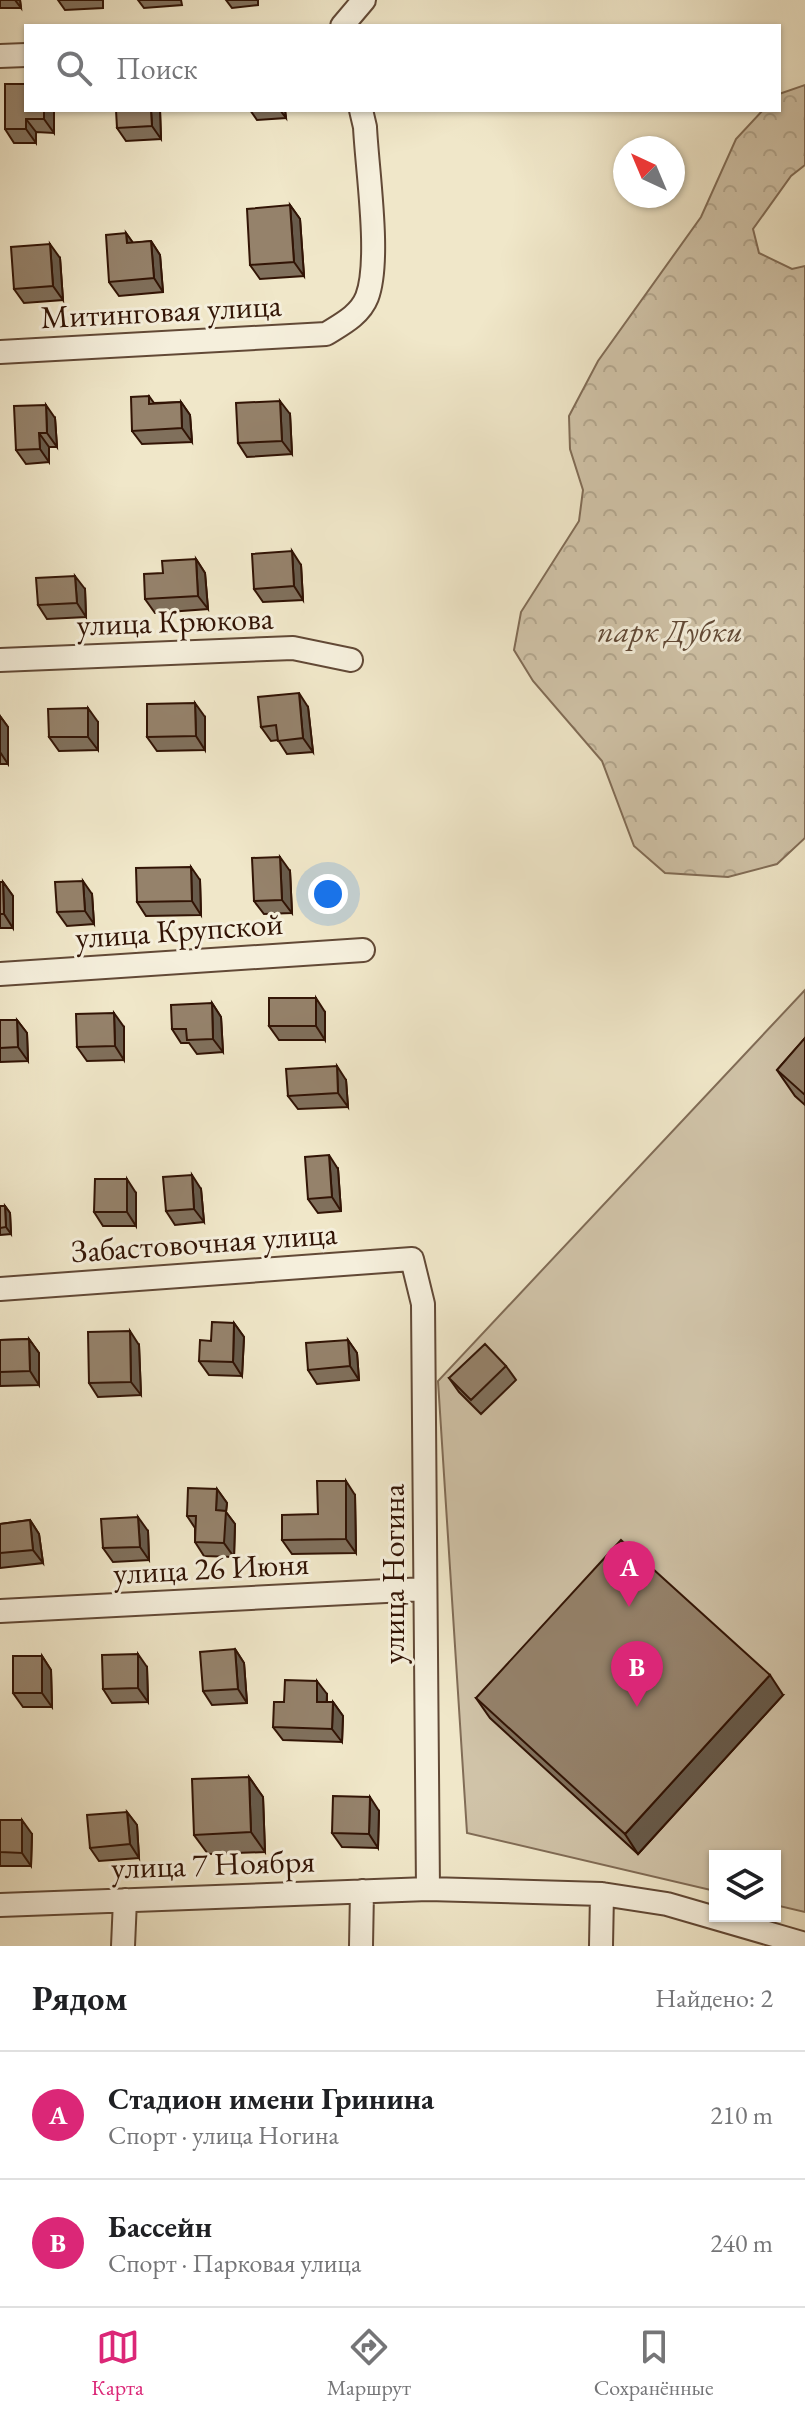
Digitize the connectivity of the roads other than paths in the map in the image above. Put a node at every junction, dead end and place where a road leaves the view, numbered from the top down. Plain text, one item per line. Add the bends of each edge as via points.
1 (364, 0) edge
2 (344, 24) edge
3 (24, 55) edge
4 (0, 56) edge
5 (361, 112) edge
6 (0, 352) edge
7 (0, 660) edge
8 (351, 660) dead end
9 (363, 950) dead end
10 (0, 974) edge
11 (412, 1259) joint
12 (0, 1289) edge
13 (425, 1589) junction
14 (0, 1611) edge
15 (428, 1889) junction
16 (362, 1891) junction
17 (602, 1894) junction
18 (125, 1900) junction
19 (0, 1905) edge
20 (805, 1944) edge
21 (123, 1946) edge
22 (361, 1946) edge
23 (601, 1946) edge

1 - 2 street
3 - 4 street
5 - 6 street, Митинговая улица via 372,268 367,298 352,318 326,334
7 - 8 street, улица Крюкова via 293,648
9 - 10 street, улица Крупской
11 - 12 street, Забастовочная улица
11 - 13 street, улица Ногина via 423,1304
13 - 14 street, улица 26 Июня
13 - 15 street, улица Ногина
15 - 16 street, улица 7 Ноября
15 - 17 street, улица 7 Ноября
16 - 18 street, улица 7 Ноября
16 - 22 street
17 - 20 street, улица 7 Ноября via 667,1904
17 - 23 street
18 - 19 street, улица 7 Ноября
18 - 21 street

